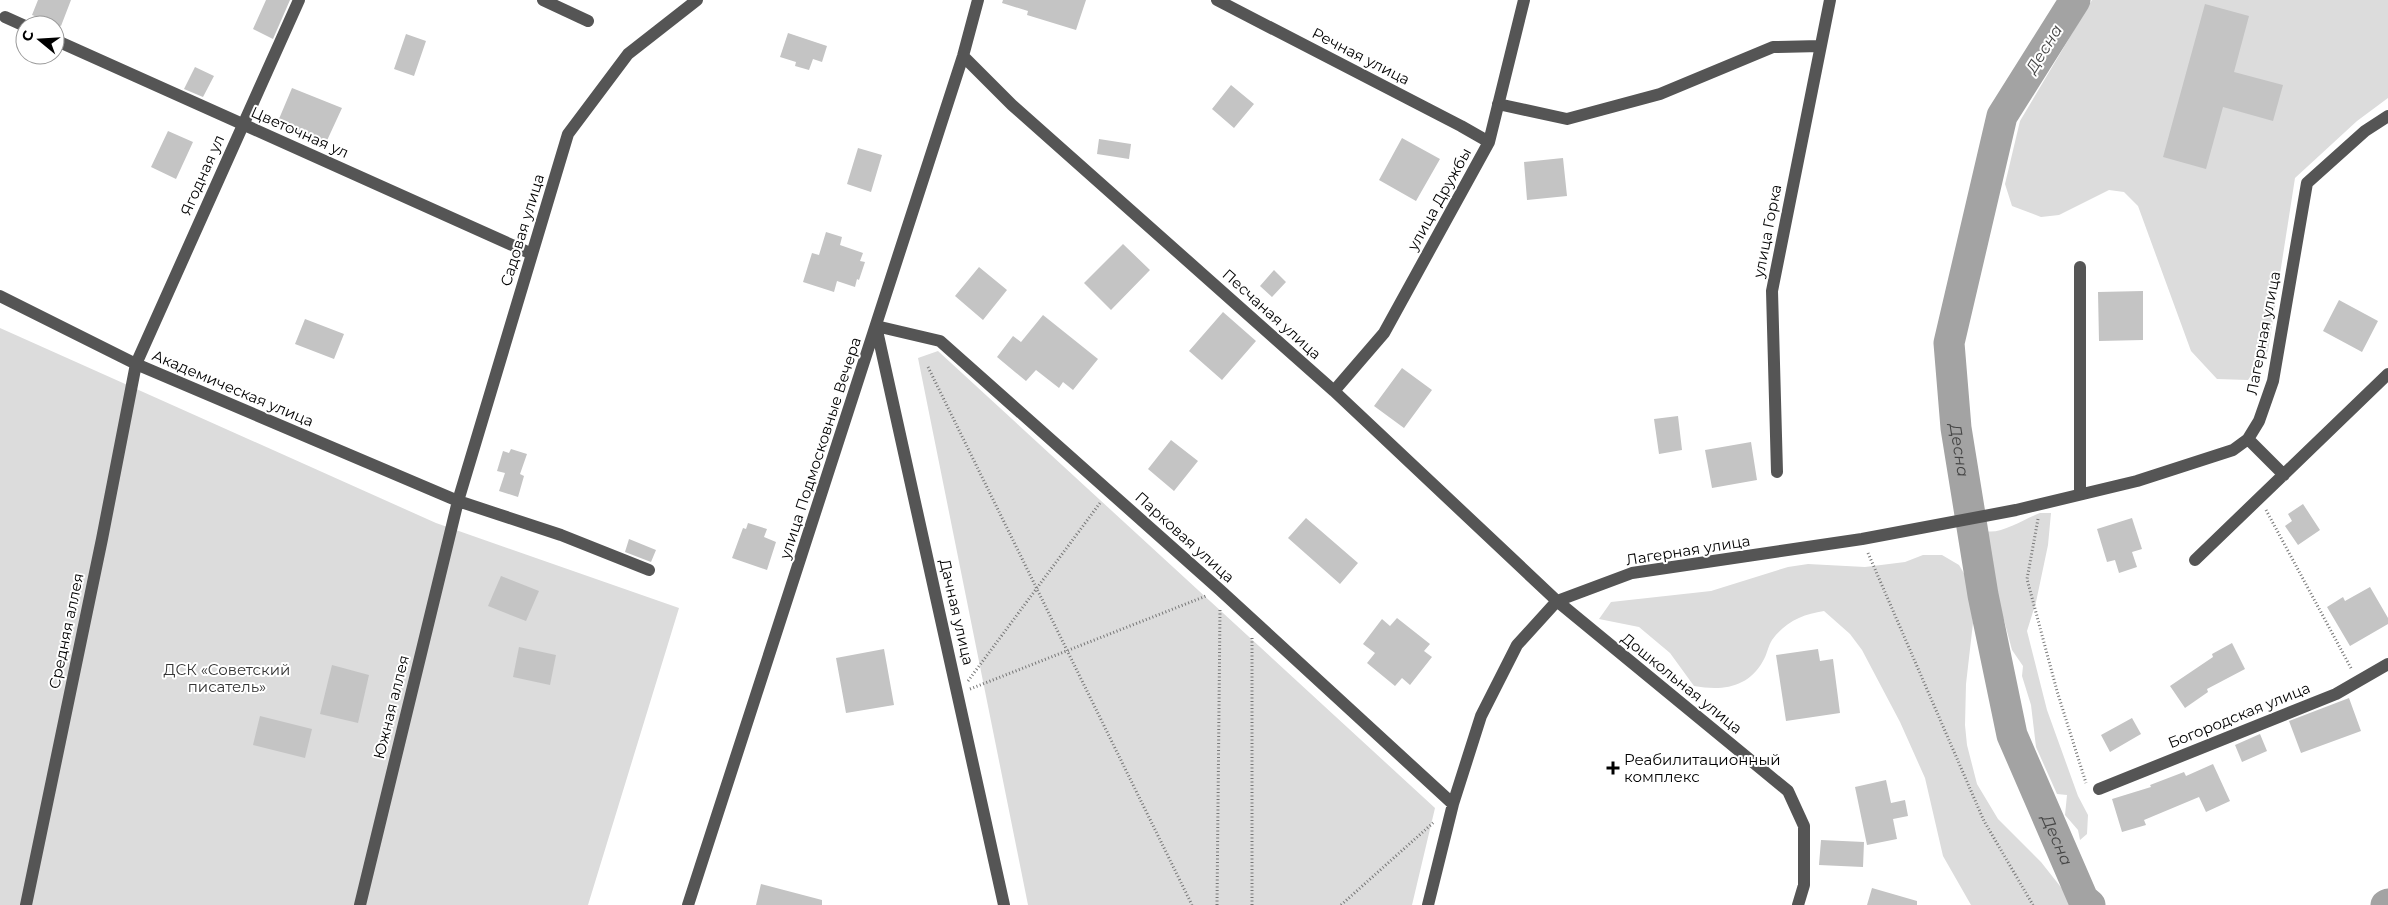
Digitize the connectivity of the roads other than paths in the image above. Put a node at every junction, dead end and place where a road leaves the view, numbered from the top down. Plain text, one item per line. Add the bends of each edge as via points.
1 (299, 0) edge
2 (543, 0) edge
3 (697, 0) edge
4 (978, 0) edge
5 (1217, 0) edge
6 (1524, 0) edge
7 (1830, 0) edge
8 (5, 17) dead end
9 (588, 21) dead end
10 (15, 22) edge
11 (65, 44) edge
12 (1820, 46) junction
13 (963, 56) junction
14 (1498, 104) junction
15 (2388, 116) edge
16 (243, 124) junction
17 (1489, 142) junction
18 (532, 254) junction
19 (2080, 267) dead end
20 (0, 296) edge
21 (876, 326) junction
22 (136, 364) junction
23 (2388, 374) edge
24 (1334, 391) junction
25 (2248, 439) junction
26 (1777, 472) dead end
27 (2284, 476) junction
28 (2080, 494) junction
29 (458, 500) junction
30 (454, 517) joint
31 (2195, 560) dead end
32 (649, 570) dead end
33 (1557, 601) junction
34 (2388, 664) edge
35 (2099, 789) road end
36 (1453, 804) junction
37 (26, 905) edge
38 (360, 905) edge
39 (688, 905) edge
40 (1004, 905) edge
41 (1428, 905) edge
42 (1798, 905) edge

1 - 16 street, Ягодная ул
2 - 9 street
3 - 18 street, Садовая улица via 628,54 568,134
4 - 13 street, улица Подмосковные Вечера
5 - 17 street, Речная улица
6 - 14 street, улица Дружбы
7 - 12 street, улица Горка
8 - 10 street
11 - 16 street, Цветочная ул
12 - 14 street via 1773,47 1660,94 1567,119
12 - 26 street, улица Горка via 1772,291
13 - 21 street, улица Подмосковные Вечера
13 - 24 street, Песчаная улица via 1012,105
14 - 17 street, улица Дружбы
15 - 25 street, Лагерная улица via 2364,131 2308,183 2273,381 2260,421
16 - 18 street, Цветочная ул
16 - 22 street, Ягодная ул
17 - 24 street, улица Дружбы via 1384,333
18 - 29 street, Садовая улица
19 - 28 street
20 - 22 street, Академическая улица
21 - 36 street, Парковая улица via 940,341 1220,590
21 - 39 street, улица Подмосковные Вечера
21 - 40 street, Дачная улица
22 - 29 street, Академическая улица
22 - 37 street, Средняя аллея
23 - 27 street
24 - 33 street, Песчаная улица
25 - 27 street
25 - 28 street, Лагерная улица via 2233,450 2137,481
27 - 31 street
28 - 33 street, Лагерная улица via 1862,540 1632,573
29 - 30 street, Садовая улица
29 - 32 street, Академическая улица
30 - 38 street, Южная аллея
33 - 36 street, Лагерная улица via 1517,645 1485,708
33 - 42 street, Дошкольная улица via 1788,791 1804,826 1804,885
34 - 35 street, Богородская улица via 2336,694
36 - 41 street, Лагерная улица

